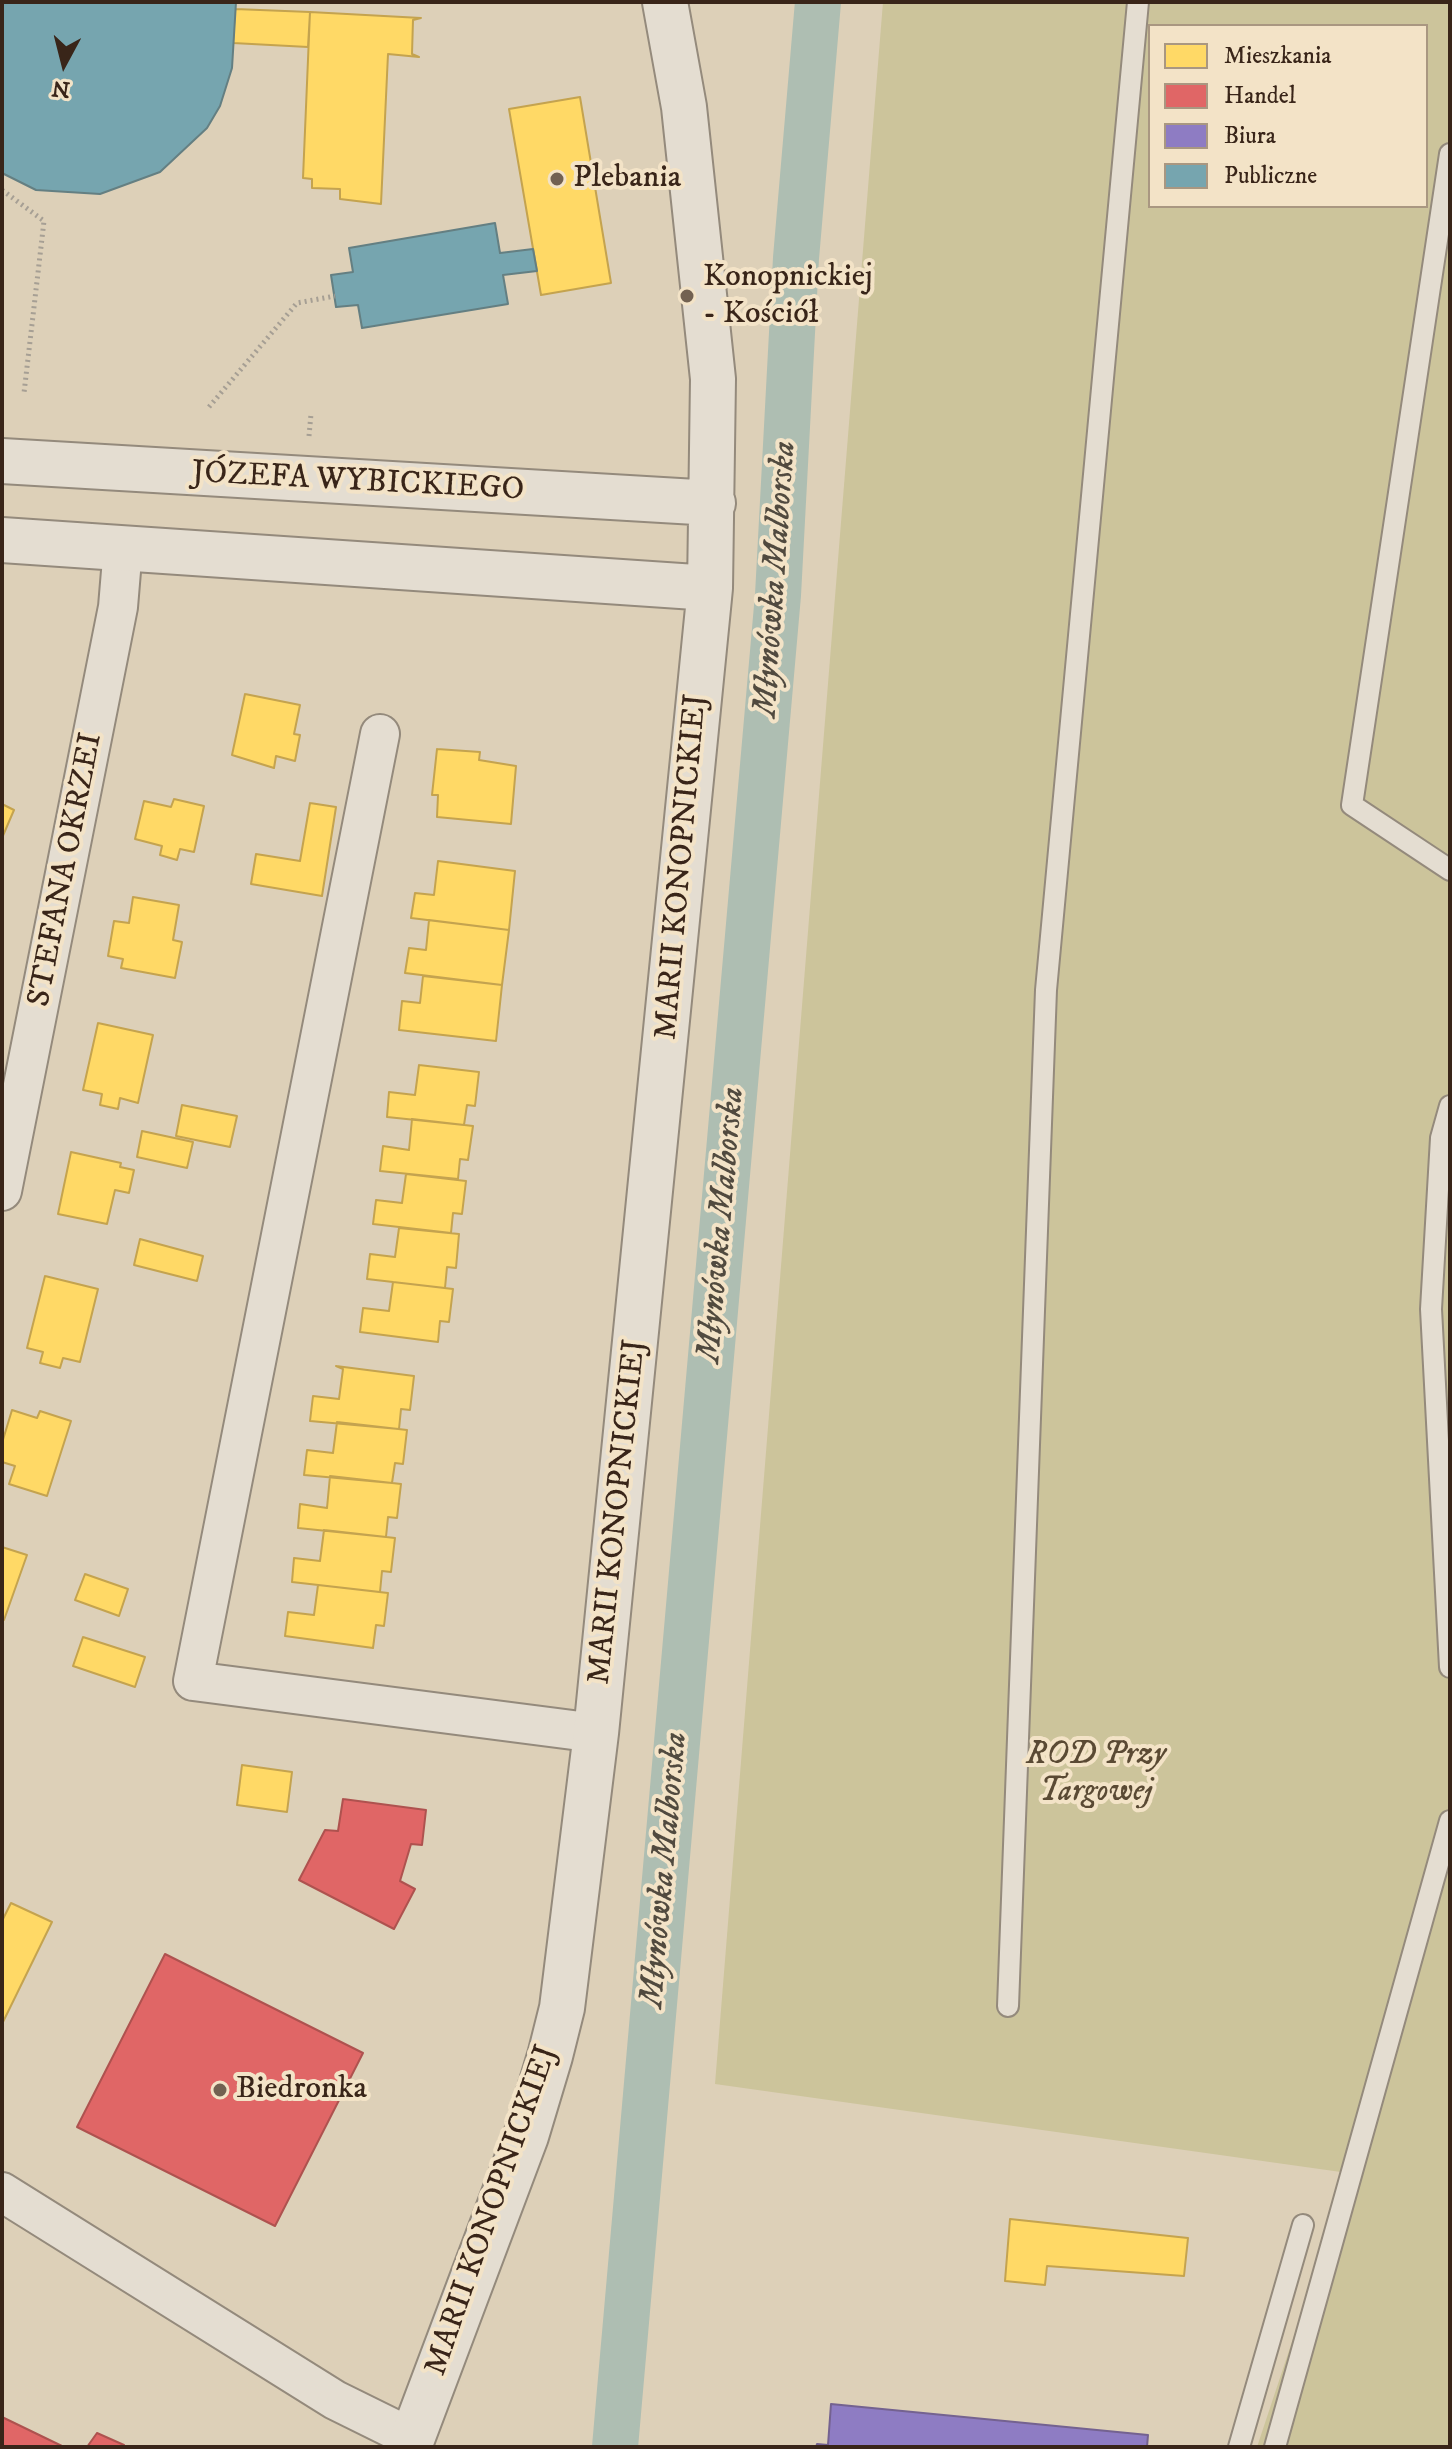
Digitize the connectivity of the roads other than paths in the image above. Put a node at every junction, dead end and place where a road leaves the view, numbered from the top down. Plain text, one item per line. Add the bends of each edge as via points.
1 (665, 2) edge
2 (1138, 2) edge
3 (1450, 154) edge
4 (2, 461) edge
5 (713, 503) junction
6 (2, 540) edge
7 (123, 547) junction
8 (710, 588) junction
9 (380, 734) dead end
10 (1450, 870) edge
11 (1450, 1106) edge
12 (2, 1191) edge
13 (1450, 1667) edge
14 (596, 1733) junction
15 (1450, 1821) edge
16 (1008, 2006) dead end
17 (2, 2192) edge
18 (1303, 2225) dead end
19 (410, 2442) edge
20 (1239, 2447) edge
21 (1275, 2447) edge

1 - 5 street, MARII KONOPNICKIEJ via 702,250 713,379
2 - 16 lane via 1046,990
3 - 10 lane via 1352,805
4 - 5 street, JÓZEFA WYBICKIEGO
5 - 8 street, MARII KONOPNICKIEJ
6 - 7 street
7 - 8 street
7 - 12 street, STEFANA OKRZEI via 118,607
8 - 14 street, MARII KONOPNICKIEJ
9 - 14 street via 193,1681
11 - 13 lane via 1441,1138 1431,1309
14 - 19 street, MARII KONOPNICKIEJ via 562,2008 550,2056 526,2136
15 - 21 lane
17 - 19 street
18 - 20 lane

